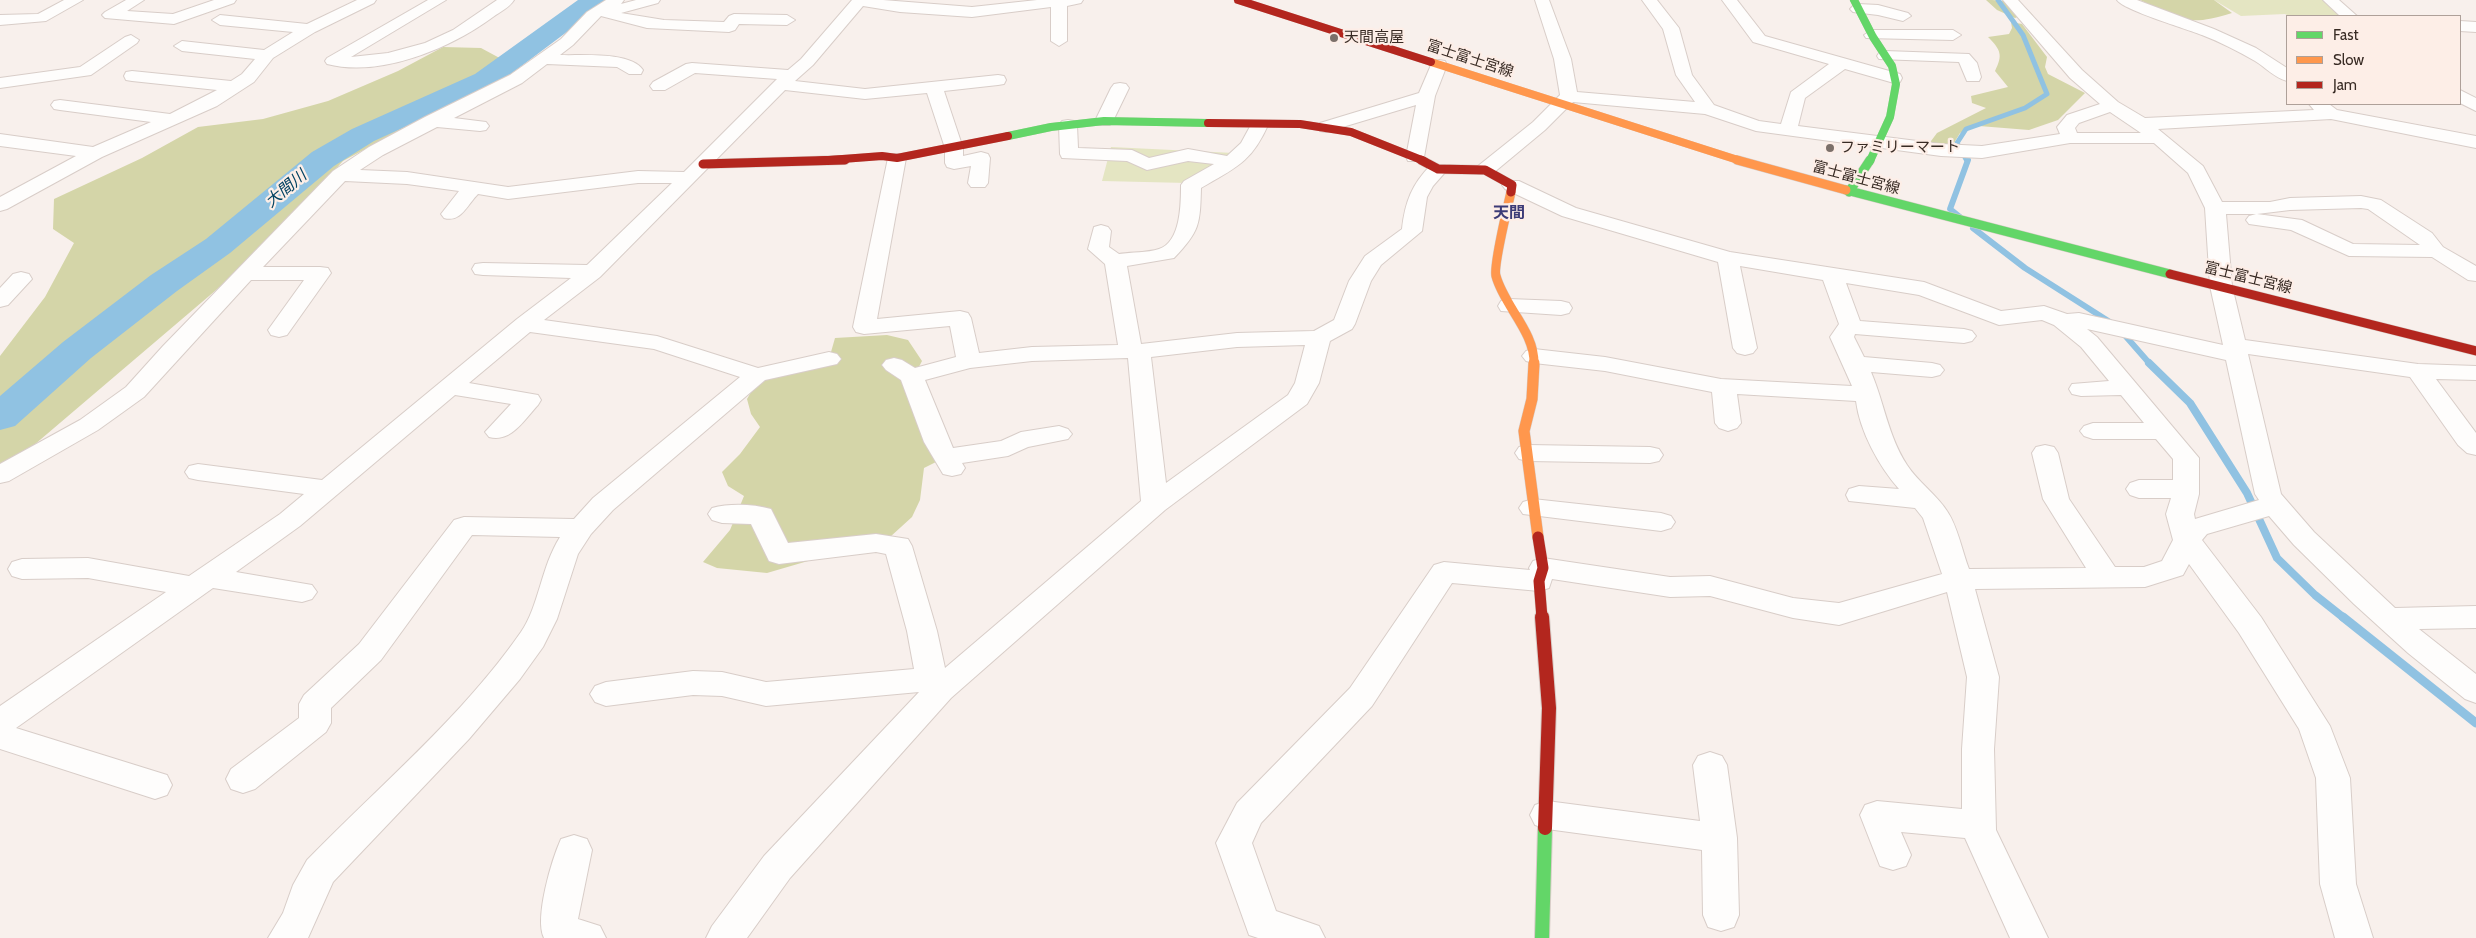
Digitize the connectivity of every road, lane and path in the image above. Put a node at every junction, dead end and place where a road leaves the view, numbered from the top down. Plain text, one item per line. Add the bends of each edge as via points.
1 (76, 0) edge
2 (137, 0) edge
3 (229, 0) edge
4 (439, 0) edge
5 (508, 0) edge
6 (653, 0) edge
7 (859, 0) edge
8 (1076, 0) edge
9 (1238, 0) edge
10 (1542, 0) edge
11 (1649, 0) edge
12 (1730, 0) edge
13 (2010, 0) edge
14 (2124, 0) edge
15 (2330, 0) edge
16 (1059, 2) junction
17 (362, 4) edge
18 (601, 4) edge
19 (1856, 4) edge
20 (746, 6) dead end
21 (414, 15) junction
22 (2348, 15) edge
23 (1903, 16) dead end
24 (8, 20) edge
25 (220, 20) dead end
26 (734, 20) junction
27 (787, 20) dead end
28 (2461, 26) edge
29 (2476, 27) edge
30 (309, 29) junction
31 (53, 31) dead end
32 (0, 32) edge
33 (1872, 35) junction
34 (1953, 35) dead end
35 (131, 40) dead end
36 (1059, 41) dead end
37 (602, 45) dead end
38 (182, 46) dead end
39 (267, 55) junction
40 (1885, 56) junction
41 (544, 59) junction
42 (584, 60) junction
43 (1842, 63) junction
44 (1439, 65) junction
45 (635, 70) dead end
46 (2286, 75) edge
47 (132, 76) dead end
48 (1973, 77) dead end
49 (1894, 78) junction
50 (786, 79) junction
51 (998, 80) dead end
52 (0, 83) edge
53 (658, 86) dead end
54 (235, 87) junction
55 (934, 87) junction
56 (1120, 88) dead end
57 (2461, 88) edge
58 (2476, 88) edge
59 (1426, 96) junction
60 (2461, 96) edge
61 (1564, 100) junction
62 (60, 105) dead end
63 (2112, 106) junction
64 (2476, 106) edge
65 (1708, 109) junction
66 (2324, 109) edge
67 (172, 119) junction
68 (431, 120) junction
69 (1104, 121) junction
70 (2142, 124) junction
71 (1068, 125) junction
72 (1260, 125) junction
73 (480, 126) dead end
74 (1326, 127) junction
75 (1788, 130) junction
76 (2070, 138) junction
77 (2157, 138) junction
78 (0, 140) edge
79 (2476, 142) edge
80 (1876, 143) junction
81 (954, 148) junction
82 (95, 153) junction
83 (897, 158) junction
84 (1230, 163) junction
85 (1426, 163) junction
86 (1485, 170) junction
87 (696, 171) junction
88 (340, 175) junction
89 (978, 184) dead end
90 (1512, 185) junction
91 (474, 188) junction
92 (1849, 192) junction
93 (0, 205) edge
94 (2216, 213) junction
95 (451, 214) dead end
96 (1101, 231) dead end
97 (2436, 251) junction
98 (1728, 258) junction
99 (1115, 261) junction
100 (484, 269) dead end
101 (592, 272) junction
102 (245, 274) junction
103 (1832, 274) junction
104 (2476, 275) edge
105 (22, 279) dead end
106 (2221, 286) junction
107 (0, 300) edge
108 (1509, 306) junction
109 (1561, 308) dead end
110 (2063, 321) junction
111 (525, 324) junction
112 (1848, 326) junction
113 (279, 330) dead end
114 (1964, 336) dead end
115 (1319, 338) junction
116 (1745, 348) dead end
117 (2235, 350) junction
118 (1135, 351) junction
119 (2476, 351) edge
120 (1534, 356) junction
121 (829, 359) dead end
122 (969, 361) junction
123 (1855, 363) junction
124 (1932, 370) dead end
125 (2418, 371) junction
126 (2476, 373) edge
127 (757, 375) junction
128 (1724, 386) junction
129 (449, 387) junction
130 (2127, 388) junction
131 (2081, 389) dead end
132 (1868, 394) junction
133 (1728, 423) dead end
134 (2093, 431) dead end
135 (2164, 431) junction
136 (498, 432) dead end
137 (1060, 434) dead end
138 (2476, 447) edge
139 (1528, 453) junction
140 (2045, 453) dead end
141 (1650, 455) dead end
142 (198, 472) dead end
143 (0, 475) edge
144 (2186, 488) junction
145 (327, 489) junction
146 (2139, 489) dead end
147 (1859, 495) dead end
148 (1923, 500) junction
149 (1155, 504) junction
150 (2267, 507) junction
151 (1533, 508) junction
152 (722, 514) dead end
153 (1661, 522) dead end
154 (581, 528) junction
155 (2198, 532) junction
156 (22, 569) dead end
157 (1541, 574) junction
158 (2106, 576) junction
159 (1958, 579) junction
160 (200, 582) junction
161 (302, 592) dead end
162 (2476, 617) edge
163 (2390, 619) junction
164 (936, 684) junction
165 (2476, 690) edge
166 (606, 694) dead end
167 (0, 723) edge
168 (0, 736) edge
169 (1710, 764) dead end
170 (243, 779) dead end
171 (155, 785) dead end
172 (1547, 815) junction
173 (1979, 825) junction
174 (1719, 838) junction
175 (574, 850) dead end
176 (1893, 855) dead end
177 (1721, 915) dead end
178 (287, 938) edge
179 (587, 938) edge
180 (725, 938) edge
181 (1306, 938) edge
182 (1542, 938) edge
183 (2028, 938) edge
184 (2354, 938) edge

1 - 24 street via 41,18
2 - 3 street via 110,14 174,19
4 - 21 street
5 - 21 street via 442,42 379,60 347,64 333,61
6 - 18 street
7 - 16 street via 900,7 972,12
7 - 50 street via 807,62
8 - 16 street
9 - 44 street, 富士富士宮線
10 - 61 street via 1569,81
11 - 65 street via 1670,28 1684,75
12 - 43 street via 1760,39
13 - 63 street via 2076,74
14 - 46 street via 2228,41 2275,65
15 - 22 street
16 - 36 street
17 - 21 street
17 - 30 street
18 - 26 street via 632,21 729,27
18 - 41 street via 567,42
19 - 23 street
19 - 33 street
20 - 26 street
24 - 32 street
25 - 30 street
26 - 27 street
28 - 29 street
30 - 39 street
31 - 32 street
33 - 34 street
33 - 40 street
35 - 52 street via 84,71 26,72
37 - 42 street
38 - 39 street
39 - 54 street via 248,78
40 - 48 street via 1957,56 1969,63
40 - 49 street via 1894,70
41 - 42 street
41 - 68 street via 516,79
42 - 45 street via 620,62
43 - 49 street
43 - 75 street via 1797,96
44 - 59 street
44 - 61 street, 富士富士宮線
47 - 54 street
49 - 80 street via 1896,96
50 - 53 street via 692,68
50 - 55 street via 865,94
50 - 87 street
51 - 55 street
54 - 67 street via 211,102
55 - 81 street
56 - 69 street
57 - 58 street
59 - 74 street
59 - 85 street
60 - 64 street
61 - 65 street
61 - 86 street via 1539,126
61 - 92 street, 富士富士宮線 via 1754,166
62 - 67 street
63 - 70 street
63 - 76 street via 2073,119 2066,127
65 - 75 street via 1756,126
66 - 70 street
66 - 79 street
67 - 82 street
68 - 73 street
68 - 88 street
69 - 71 street
69 - 72 street
70 - 77 street
71 - 81 street
71 - 84 street via 1070,154 1132,156 1156,165 1185,155
72 - 74 street
72 - 84 street via 1249,146
74 - 85 street via 1351,132
75 - 80 street
76 - 77 street
76 - 80 street via 1982,152
77 - 94 street via 2196,170
78 - 82 street
80 - 92 street via 1864,174
81 - 83 street
81 - 89 street via 954,163 981,158
82 - 93 street
83 - 87 street via 882,156
83 - 122 street via 864,328 960,318
84 - 99 street via 1191,185 1190,220 1180,240 1167,254
85 - 86 street
85 - 115 street via 1416,197 1412,231 1374,261 1360,281 1344,324
86 - 90 street
87 - 91 street via 508,193
87 - 101 street
88 - 91 street via 407,178
88 - 102 street
90 - 98 street via 1569,212
90 - 108 street via 1495,274
91 - 95 street
92 - 106 street, 富士富士宮線
94 - 97 street via 2296,224 2349,250
94 - 97 street via 2290,204 2374,204 2425,237
94 - 106 street
96 - 99 street via 1098,249
97 - 104 street
98 - 103 street
98 - 116 street
99 - 118 street
100 - 101 street
101 - 111 street
102 - 113 street via 320,273
102 - 143 street via 136,392 89,425
103 - 110 street via 1924,289 1999,318 2044,313
103 - 112 street
105 - 107 street
106 - 117 street
106 - 119 street, 富士富士宮線
108 - 109 street
108 - 120 street via 1525,332
110 - 117 street via 2079,320 2138,334
110 - 130 street via 2089,342
111 - 127 street via 657,343
111 - 129 street
112 - 114 street
112 - 123 street via 1842,337
115 - 118 street via 1237,340
115 - 149 street via 1307,383 1298,398
117 - 125 street
117 - 150 street via 2268,494
118 - 122 street via 1032,354
118 - 149 street
120 - 128 street via 1605,364
120 - 139 street via 1532,399 1524,431
121 - 127 street
122 - 137 street via 903,370 949,462 1008,448 1021,440
123 - 124 street
123 - 132 street
125 - 126 street
125 - 138 street via 2466,439
127 - 154 street via 603,504
128 - 132 street
128 - 133 street
129 - 136 street via 529,400
129 - 145 street
130 - 131 street
130 - 135 street
132 - 148 street via 1870,412 1896,469
134 - 135 street
135 - 144 street via 2186,458
139 - 141 street
139 - 151 street
140 - 158 street via 2056,500
142 - 145 street
144 - 146 street
144 - 155 street via 2180,514
145 - 160 street via 290,520
147 - 148 street
148 - 159 street via 1936,515
149 - 164 street
150 - 155 street
150 - 163 street
151 - 153 street
151 - 157 street
152 - 164 street via 761,514 779,554 876,543 898,546
154 - 170 street via 464,526 370,652 315,704 315,724
154 - 178 street via 563,555 534,637 492,692 318,873 296,928
155 - 158 street via 2173,568 2145,577
155 - 184 street via 2250,625 2314,726 2333,778 2338,884
156 - 160 street via 88,568
157 - 159 street via 1670,587 1710,586 1793,608 1839,614
157 - 172 street via 1549,708
157 - 181 street via 1444,572 1361,697 1249,812 1234,843 1262,923
158 - 159 street
159 - 173 street via 1983,677 1978,749
160 - 161 street
160 - 167 street
162 - 163 street
163 - 165 street via 2436,661
164 - 166 street via 766,694 722,684 693,683
164 - 180 street via 777,867
168 - 171 street
169 - 174 street
172 - 174 street
172 - 182 street
173 - 176 street via 1877,815
173 - 183 street
174 - 177 street
175 - 179 street via 561,906 559,931

